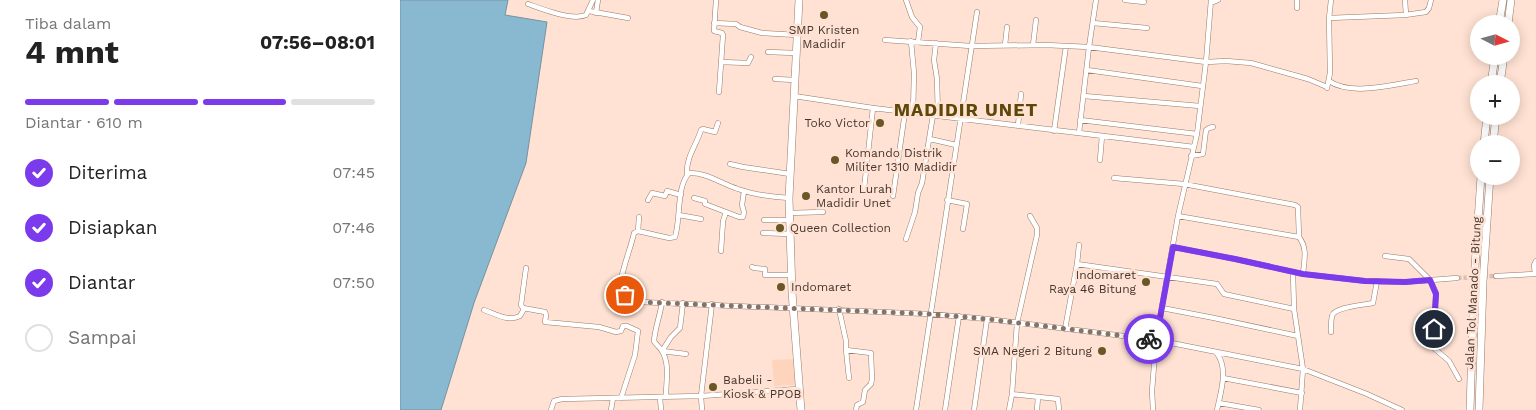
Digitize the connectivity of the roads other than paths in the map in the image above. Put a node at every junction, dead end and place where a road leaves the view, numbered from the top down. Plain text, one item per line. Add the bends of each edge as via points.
1 (593, 0) edge
2 (598, 0) edge
3 (716, 0) edge
4 (799, 0) edge
5 (906, 0) edge
6 (1096, 0) edge
7 (1126, 0) edge
8 (1218, 0) edge
9 (1297, 0) edge
10 (1331, 0) edge
11 (1405, 0) edge
12 (1431, 0) edge
13 (1502, 0) edge
14 (1511, 0) edge
15 (1211, 1) edge
16 (1144, 2) dead end
17 (528, 4) dead end
18 (1297, 8) dead end
19 (589, 11) junction
20 (977, 12) dead end
21 (596, 13) junction
22 (1406, 15) junction
23 (1500, 15) edge
24 (1509, 15) edge
25 (628, 18) dead end
26 (1330, 18) junction
27 (1036, 20) dead end
28 (714, 23) junction
29 (1093, 23) junction
30 (1007, 27) dead end
31 (1146, 28) dead end
32 (797, 35) junction
33 (885, 40) dead end
34 (911, 42) junction
35 (918, 42) junction
36 (936, 43) junction
37 (1005, 45) junction
38 (1033, 45) junction
39 (971, 46) junction
40 (1066, 46) junction
41 (1089, 47) junction
42 (768, 52) dead end
43 (796, 53) junction
44 (751, 57) dead end
45 (721, 62) junction
46 (1206, 62) junction
47 (1087, 70) junction
48 (776, 79) dead end
49 (795, 80) junction
50 (1329, 81) junction
51 (1416, 82) dead end
52 (1202, 86) junction
53 (719, 92) dead end
54 (1021, 94) dead end
55 (794, 96) junction
56 (1084, 96) junction
57 (1200, 106) junction
58 (873, 108) junction
59 (904, 112) junction
60 (913, 113) junction
61 (936, 116) junction
62 (960, 119) junction
63 (1080, 120) junction
64 (718, 123) dead end
65 (1018, 126) junction
66 (1213, 127) dead end
67 (1054, 131) junction
68 (1079, 133) junction
69 (1197, 134) junction
70 (1102, 136) junction
71 (930, 139) junction
72 (956, 145) junction
73 (1194, 147) junction
74 (1192, 156) junction
75 (1100, 160) dead end
76 (730, 164) dead end
77 (687, 174) junction
78 (790, 174) junction
79 (1114, 178) dead end
80 (1184, 184) junction
81 (1480, 185) edge
82 (1489, 185) edge
83 (864, 189) dead end
84 (744, 191) junction
85 (681, 195) junction
86 (892, 196) dead end
87 (694, 198) dead end
88 (789, 198) junction
89 (648, 200) dead end
90 (947, 200) junction
91 (726, 212) junction
92 (823, 212) dead end
93 (679, 215) junction
94 (789, 216) junction
95 (1030, 216) dead end
96 (1178, 216) junction
97 (639, 217) dead end
98 (701, 219) dead end
99 (764, 220) dead end
100 (964, 229) dead end
101 (638, 231) junction
102 (764, 233) dead end
103 (790, 234) junction
104 (1299, 238) junction
105 (906, 239) dead end
106 (1079, 245) dead end
107 (1173, 247) junction
108 (721, 251) dead end
109 (1385, 256) dead end
110 (1536, 261) edge
111 (1077, 264) junction
112 (752, 267) dead end
113 (526, 268) dead end
114 (1293, 273) junction
115 (1303, 274) junction
116 (1535, 274) edge
117 (792, 275) junction
118 (1167, 276) junction
119 (1496, 276) tunnel mouth
120 (1457, 278) tunnel mouth
121 (1430, 280) junction
122 (1376, 281) junction
123 (662, 302) junction
124 (683, 303) junction
125 (712, 304) junction
126 (793, 307) junction
127 (524, 308) junction
128 (1162, 308) junction
129 (839, 309) junction
130 (1294, 309) junction
131 (484, 310) dead end
132 (930, 314) junction
133 (959, 316) junction
134 (987, 319) junction
135 (1017, 323) junction
136 (1065, 329) junction
137 (1331, 332) dead end
138 (1298, 336) junction
139 (1156, 340) junction
140 (846, 350) junction
141 (662, 351) junction
142 (1216, 352) junction
143 (686, 354) dead end
144 (1304, 369) junction
145 (848, 378) dead end
146 (1223, 378) junction
147 (1459, 378) dead end
148 (798, 389) junction
149 (1302, 393) junction
150 (1012, 394) junction
151 (663, 396) junction
152 (701, 396) junction
153 (1038, 397) junction
154 (612, 398) junction
155 (621, 398) junction
156 (1219, 403) junction
157 (551, 410) edge
158 (611, 410) edge
159 (660, 410) edge
160 (702, 410) edge
161 (801, 410) edge
162 (856, 410) edge
163 (916, 410) edge
164 (945, 410) edge
165 (974, 410) edge
166 (1009, 410) edge
167 (1037, 410) edge
168 (1059, 410) edge
169 (1153, 410) edge
170 (1218, 410) edge
171 (1259, 410) edge
172 (1300, 410) edge
173 (1402, 410) edge
174 (1470, 410) edge
175 (1479, 410) edge

1 - 19 street
2 - 21 street
3 - 28 street
4 - 32 highway
5 - 35 street via 912,17 919,25
6 - 29 street
7 - 16 street
8 - 15 street
9 - 18 street
10 - 26 street
11 - 22 street
12 - 22 street via 1426,12
13 - 23 highway
14 - 24 highway
15 - 46 street
17 - 19 street via 577,18
19 - 21 street
20 - 39 street
21 - 25 street
22 - 26 street
26 - 50 street
27 - 38 street
28 - 32 street via 736,24 762,33
28 - 45 street via 714,31 723,35
29 - 31 street
29 - 41 street
30 - 37 street
32 - 43 highway
33 - 34 street
34 - 35 street
34 - 60 street
35 - 36 street
36 - 39 street
36 - 61 street
37 - 38 street
37 - 39 street
38 - 40 street
39 - 62 street
40 - 41 street
40 - 67 street
41 - 46 street
41 - 47 street
42 - 43 street
43 - 49 highway
44 - 45 street via 748,63
45 - 53 street
46 - 50 street via 1226,61 1271,67 1327,88
46 - 52 street
47 - 52 street
47 - 56 street
48 - 49 street
49 - 55 highway
50 - 51 street via 1338,87 1368,88
52 - 57 street
54 - 65 street
55 - 58 street
55 - 78 highway
56 - 57 street
56 - 63 street
57 - 69 street
58 - 59 street
58 - 83 street
59 - 60 street
59 - 86 street
60 - 61 street
61 - 62 street
61 - 71 street
62 - 65 street
62 - 72 street
63 - 68 street
63 - 69 street
64 - 77 street via 715,132 701,130 688,156
65 - 67 street
66 - 74 street via 1206,130 1203,154
67 - 68 street
68 - 70 street
69 - 73 street
70 - 73 street
70 - 75 street
71 - 72 street
71 - 105 street
72 - 90 street
73 - 74 street
74 - 80 street
76 - 78 street
77 - 84 street via 692,172
77 - 85 street
78 - 88 highway
79 - 80 street
80 - 96 street
80 - 104 street via 1295,205 1298,207
81 - 174 highway, Jalan Tol Manado - Bitung
82 - 175 highway, Jalan Tol Manado - Bitung
84 - 88 street
84 - 91 street via 743,217
85 - 89 street via 666,191 665,196 652,193
85 - 93 street
87 - 91 street
88 - 94 highway
90 - 100 street via 967,204
90 - 132 street
91 - 108 street
92 - 94 street
93 - 98 street
93 - 101 street via 673,238
94 - 99 street
94 - 103 highway
95 - 135 street via 1036,225 1037,235
96 - 104 street
96 - 107 street
97 - 101 street
101 - 123 street via 634,233 620,281 621,290 634,300
102 - 103 street
103 - 117 highway
104 - 115 street via 1305,253
106 - 111 street
107 - 114 street
107 - 118 street
109 - 121 street via 1409,259
110 - 116 street
111 - 118 street
111 - 136 street
112 - 117 street via 765,269 765,274
113 - 127 street via 521,305
114 - 115 street
114 - 130 street
115 - 122 street
116 - 119 street
117 - 126 highway
118 - 128 street
118 - 130 street via 1217,284 1224,294
120 - 121 street
121 - 122 street
121 - 147 street via 1436,294 1435,348 1449,361
122 - 137 street via 1373,302 1335,312
123 - 124 street
123 - 141 street via 654,341
124 - 125 street
124 - 141 street via 680,328
125 - 126 street
125 - 152 street
126 - 129 street
126 - 148 highway
127 - 131 street via 515,318
127 - 155 street via 545,312 546,322 618,332 623,326 638,330
128 - 138 street
128 - 139 street
129 - 132 street
129 - 140 street
130 - 138 street
132 - 133 street
132 - 163 street
133 - 134 street
133 - 164 street
134 - 135 street
134 - 165 street
135 - 136 street
135 - 150 street
136 - 139 street
138 - 144 street
139 - 142 street
139 - 169 street
140 - 145 street
140 - 162 street via 871,353 871,384 864,402
141 - 143 street
141 - 151 street via 667,374
142 - 144 street
142 - 146 street via 1223,366
144 - 149 street
144 - 173 street
146 - 149 street
146 - 156 street
148 - 152 street
148 - 161 highway
149 - 172 street
150 - 153 street
150 - 166 street
151 - 152 street
151 - 155 street
151 - 159 street
152 - 160 street
153 - 167 street
153 - 168 street via 1058,399
154 - 155 street
154 - 157 street via 556,399
154 - 158 street
156 - 170 street
156 - 171 street

